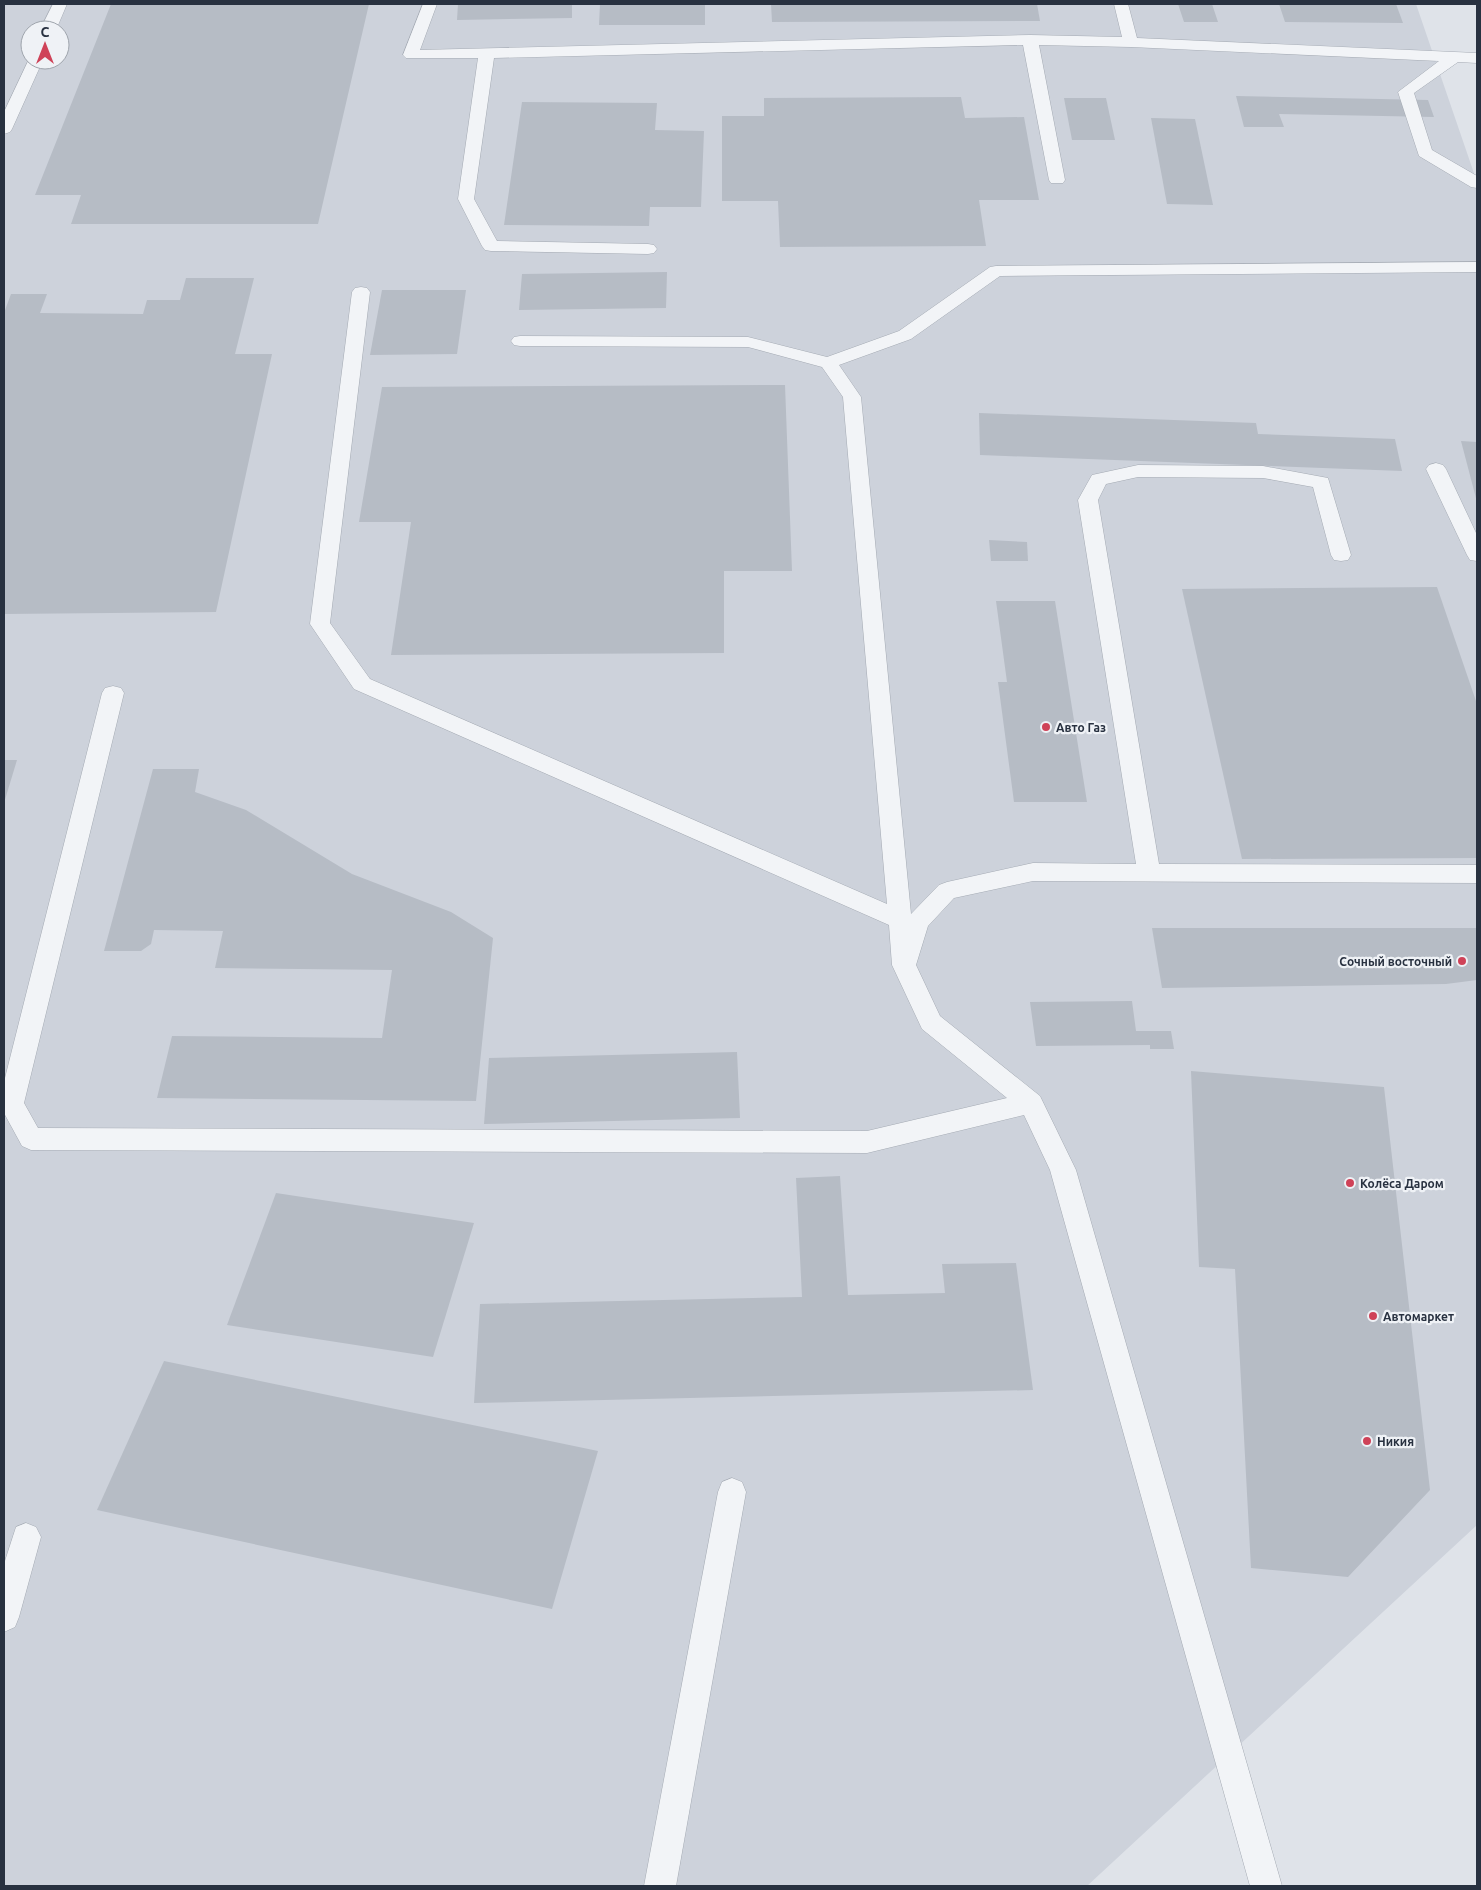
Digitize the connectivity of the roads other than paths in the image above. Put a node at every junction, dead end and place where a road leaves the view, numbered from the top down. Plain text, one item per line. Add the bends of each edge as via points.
1 (60, 4) edge
2 (430, 4) edge
3 (1121, 4) edge
4 (53, 20) edge
5 (1030, 40) junction
6 (1131, 42) junction
7 (486, 52) junction
8 (1453, 58) junction
9 (1477, 58) edge
10 (31, 70) edge
11 (4, 130) edge
12 (1057, 180) dead end
13 (1477, 183) edge
14 (648, 249) dead end
15 (1477, 267) edge
16 (361, 292) dead end
17 (520, 341) dead end
18 (828, 363) junction
19 (1436, 469) dead end
20 (1342, 555) dead end
21 (1477, 555) edge
22 (113, 693) dead end
23 (1149, 874) junction
24 (1477, 874) edge
25 (900, 920) junction
26 (904, 965) junction
27 (1031, 1103) junction
28 (732, 1492) dead end
29 (26, 1537) dead end
30 (4, 1617) edge
31 (660, 1886) edge
32 (1266, 1886) edge

1 - 4 lane
2 - 7 lane via 411,55
3 - 6 lane
5 - 6 lane
5 - 7 lane
5 - 12 lane
6 - 8 lane
7 - 14 lane via 466,199 491,246
8 - 9 lane
8 - 13 lane via 1406,92 1425,153
10 - 11 lane
15 - 18 lane via 996,271 905,335
16 - 25 lane via 320,624 362,684
17 - 18 lane via 748,342
18 - 25 lane via 852,397
19 - 21 lane
20 - 23 lane via 1321,482 1263,472 1138,471 1099,479 1088,500
22 - 27 lane via 11,1103 31,1139 867,1142
23 - 24 lane
23 - 26 lane via 1033,872 947,891 918,922
25 - 26 lane
26 - 27 lane via 931,1022
27 - 32 lane via 1063,1170
28 - 31 lane
29 - 30 lane

